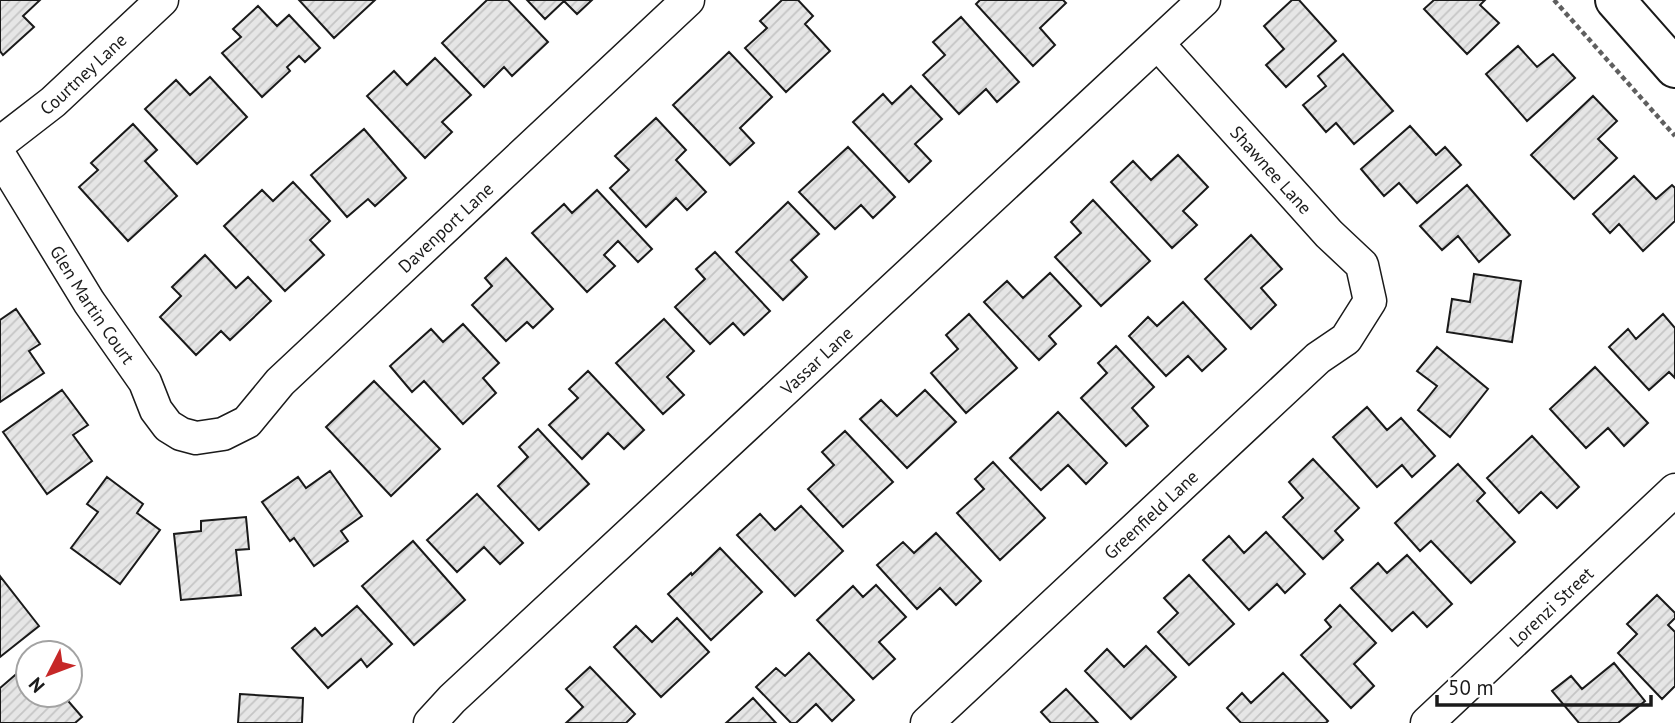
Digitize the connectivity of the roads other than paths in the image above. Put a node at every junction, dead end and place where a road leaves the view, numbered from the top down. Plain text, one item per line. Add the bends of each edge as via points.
1 (162, 0) edge
2 (688, 0) edge
3 (1204, 0) edge
4 (1615, 0) edge
5 (1158, 44) junction
6 (1675, 68) edge
7 (0, 143) edge
8 (0, 156) edge
9 (1370, 301) joint
10 (196, 438) joint
11 (1675, 490) edge
12 (430, 723) edge
13 (927, 723) edge
14 (1427, 723) edge

1 - 7 street, Courtney Lane via 53,102
2 - 10 street, Davenport Lane via 280,382 247,422 223,434
3 - 5 street, Vassar Lane
4 - 6 main road
5 - 9 street, Shawnee Lane via 1362,265
5 - 12 street, Vassar Lane
8 - 10 street, Glen Martin Court via 89,302 145,382 156,411 168,426
9 - 13 street, Greenfield Lane via 1346,339 1318,358
11 - 14 street, Lorenzi Street

